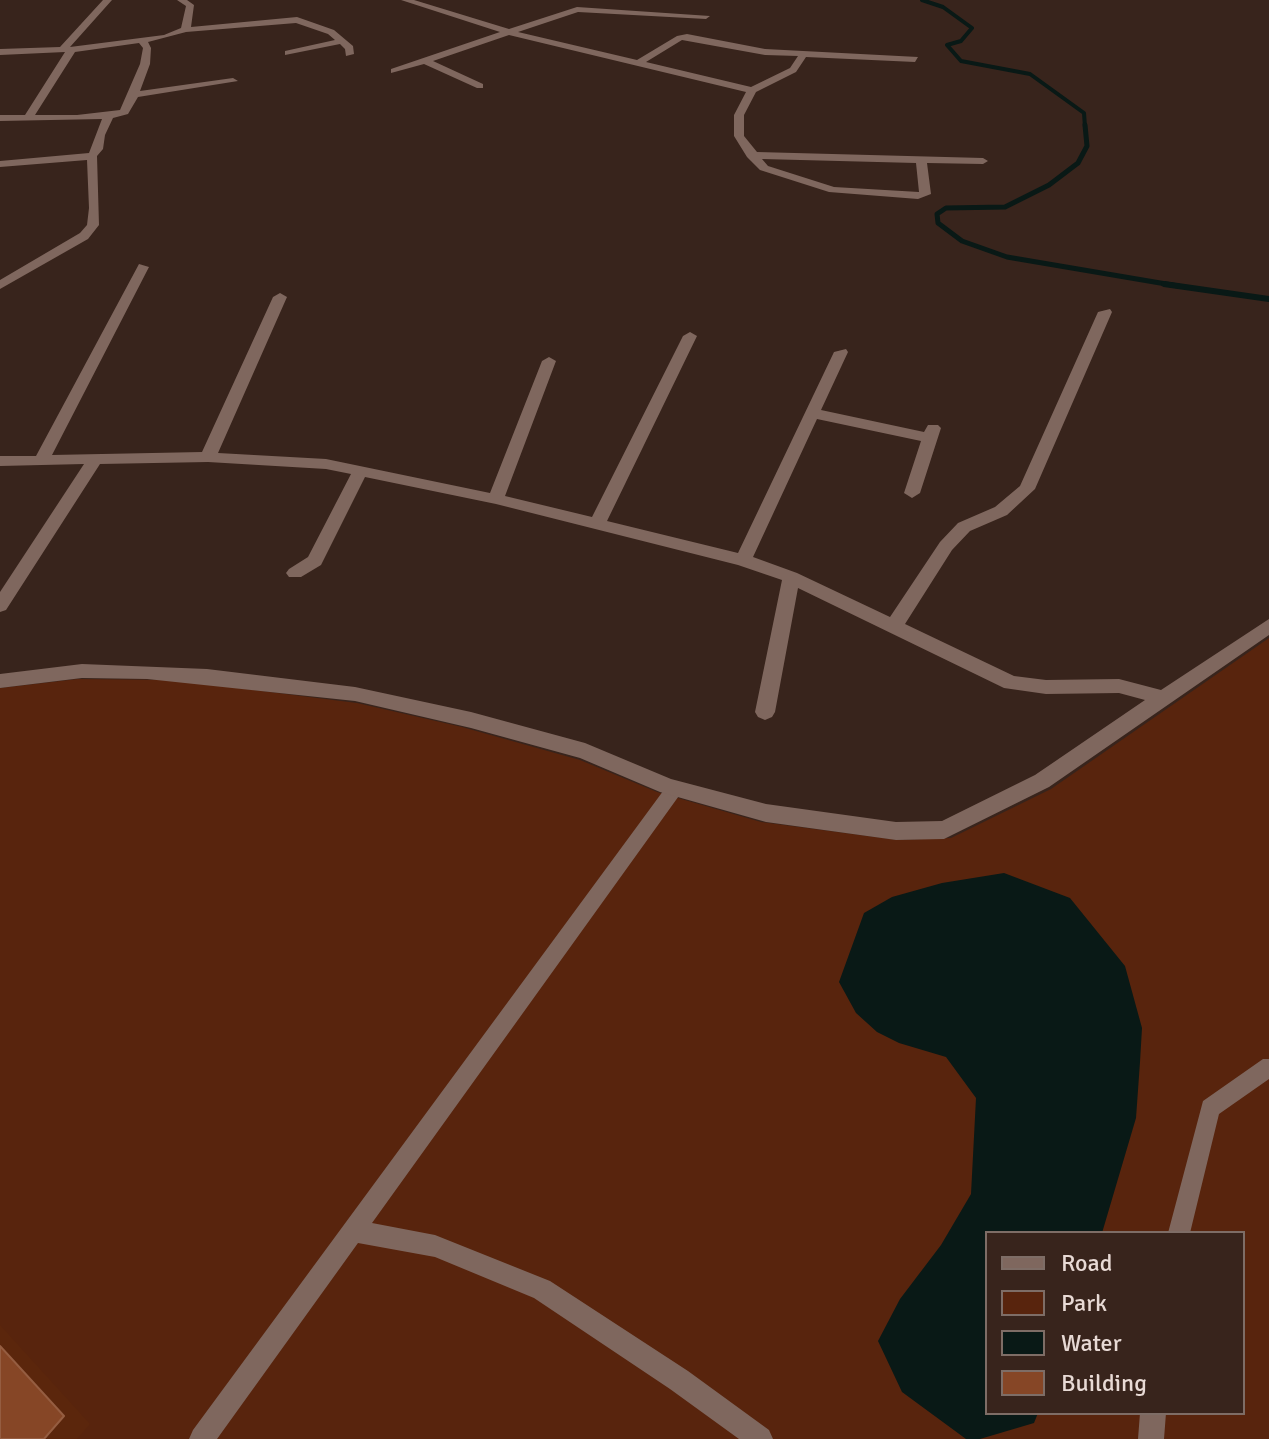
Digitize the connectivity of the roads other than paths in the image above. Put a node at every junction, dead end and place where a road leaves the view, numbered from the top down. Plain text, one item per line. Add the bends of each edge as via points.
1 (108, 0) edge
2 (181, 0) edge
3 (405, 0) edge
4 (706, 16) dead end
5 (185, 30) junction
6 (512, 33) junction
7 (341, 41) junction
8 (143, 42) junction
9 (68, 49) junction
10 (0, 52) edge
11 (288, 53) dead end
12 (349, 54) dead end
13 (803, 55) junction
14 (915, 59) dead end
15 (425, 61) junction
16 (638, 63) junction
17 (394, 71) dead end
18 (233, 81) dead end
19 (480, 86) dead end
20 (752, 90) junction
21 (134, 95) junction
22 (109, 116) junction
23 (0, 118) edge
24 (27, 119) junction
25 (751, 155) junction
26 (92, 156) junction
27 (921, 159) junction
28 (983, 161) dead end
29 (0, 164) edge
30 (143, 267) dead end
31 (0, 285) edge
32 (280, 297) dead end
33 (1105, 312) dead end
34 (690, 336) dead end
35 (841, 352) dead end
36 (549, 361) dead end
37 (812, 413) junction
38 (208, 457) junction
39 (96, 458) junction
40 (42, 459) junction
41 (0, 461) edge
42 (360, 471) junction
43 (912, 493) dead end
44 (496, 499) junction
45 (597, 524) junction
46 (743, 560) junction
47 (295, 573) dead end
48 (791, 577) junction
49 (0, 606) edge
50 (1269, 626) edge
51 (893, 627) junction
52 (0, 681) edge
53 (1163, 698) junction
54 (765, 712) dead end
55 (675, 788) junction
56 (1269, 1069) edge
57 (353, 1231) junction
58 (1179, 1231) edge
59 (1153, 1415) edge
60 (202, 1439) edge
61 (760, 1439) edge
62 (1151, 1439) edge

1 - 9 street
2 - 5 street via 190,5
3 - 6 street
4 - 6 street via 577,9
5 - 7 street via 297,20 315,24
5 - 8 street
6 - 15 street
6 - 16 street
7 - 11 street
7 - 12 street
8 - 9 street
8 - 21 street via 145,64
9 - 10 street
9 - 24 street
13 - 14 street
13 - 16 street via 687,37
13 - 20 street via 793,70
15 - 17 street
15 - 19 street
16 - 20 street
18 - 21 street
20 - 25 street via 739,115 739,136
21 - 22 street via 124,112
22 - 24 street
22 - 26 street
23 - 24 street
25 - 27 street
25 - 27 street via 764,168 801,182 890,195 925,194
26 - 29 street
26 - 31 street via 93,225 84,236
27 - 28 street
30 - 40 street
32 - 38 street
33 - 51 street via 1027,489 1001,511 964,527
34 - 45 street
35 - 37 street
36 - 44 street
37 - 43 street via 932,432
37 - 46 street
38 - 39 street
38 - 42 street via 277,459
39 - 40 street
39 - 49 street
40 - 41 street
42 - 44 street
42 - 47 street via 315,561
44 - 45 street
45 - 46 street
46 - 48 street
48 - 51 street
48 - 54 street
50 - 53 street
51 - 53 street via 1011,683 1119,686
52 - 55 street via 82,671 147,672 355,694 585,751
53 - 55 street via 1042,781 944,830 896,831 766,813
55 - 57 lane
56 - 58 lane via 1210,1108
57 - 60 lane
57 - 61 lane via 435,1246 542,1289
59 - 62 lane

